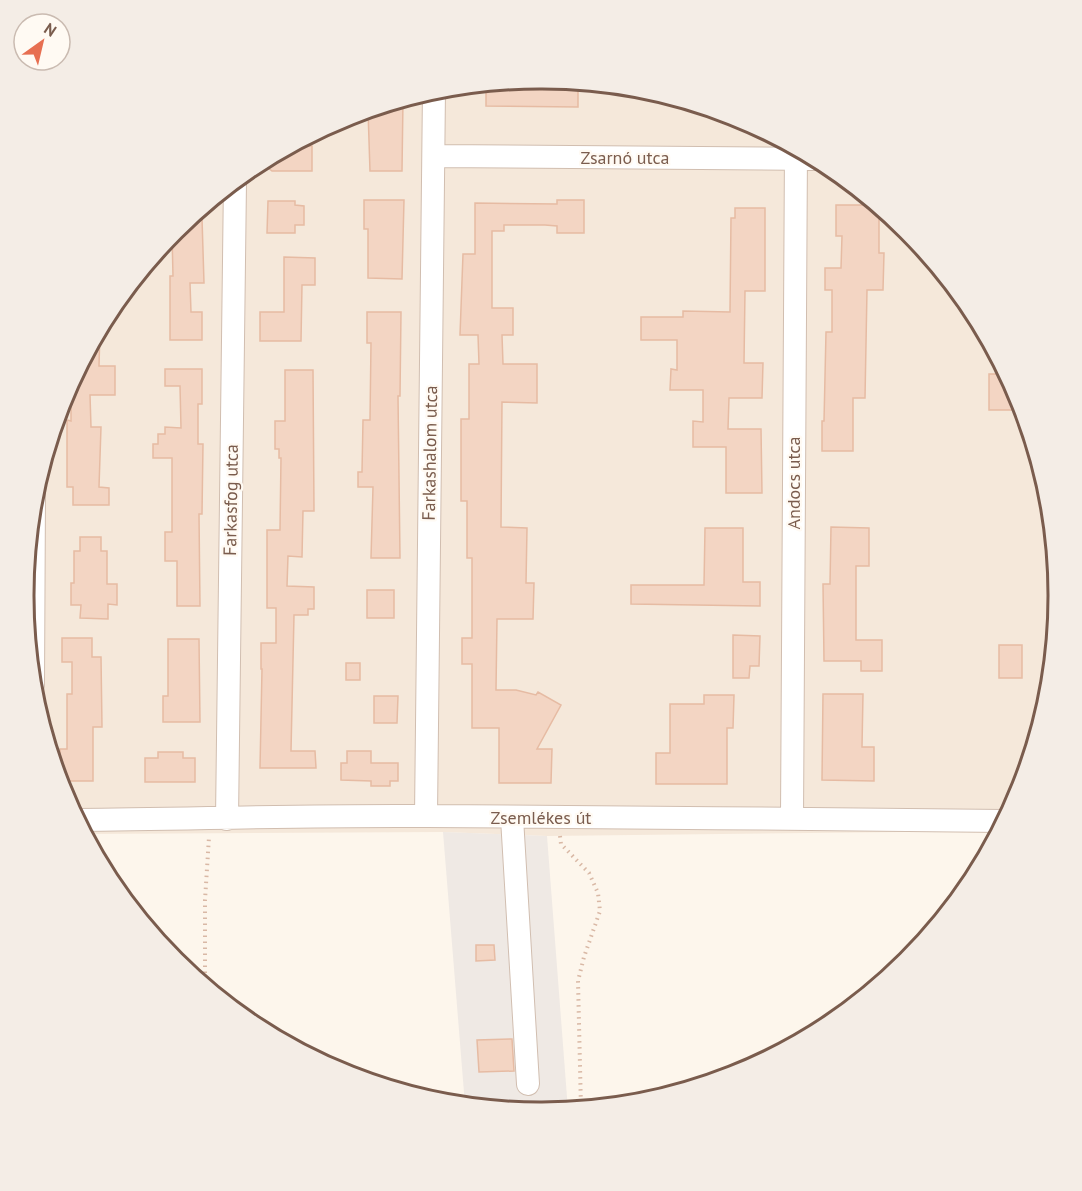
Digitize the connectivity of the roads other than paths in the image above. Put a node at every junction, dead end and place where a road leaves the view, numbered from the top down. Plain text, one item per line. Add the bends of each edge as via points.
1 (434, 101) edge
2 (434, 156) junction
3 (792, 156) edge
4 (803, 162) edge
5 (235, 193) edge
6 (426, 816) junction
7 (512, 818) junction
8 (792, 818) junction
9 (227, 819) junction
10 (87, 820) edge
11 (995, 820) edge
12 (528, 1084) dead end

1 - 2 street, Farkashalom utca
2 - 3 street, Zsarnó utca
2 - 6 street, Farkashalom utca
4 - 8 street, Andocs utca
5 - 9 street, Farkasfog utca
6 - 7 street, Zsemlékes út
6 - 9 street, Zsemlékes út
7 - 8 street, Zsemlékes út
7 - 12 street
8 - 11 street, Zsemlékes út
9 - 10 street, Zsemlékes út

